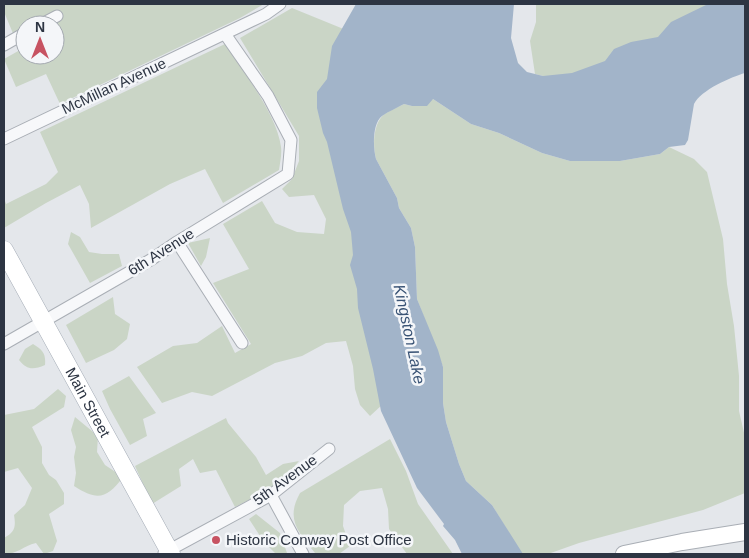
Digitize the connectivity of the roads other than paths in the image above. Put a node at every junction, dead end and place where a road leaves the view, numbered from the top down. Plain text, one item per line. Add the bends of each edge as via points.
1 (280, 4) edge
2 (225, 34) junction
3 (15, 39) edge
4 (4, 45) edge
5 (4, 140) edge
6 (176, 242) junction
7 (4, 250) edge
8 (44, 321) junction
9 (242, 343) dead end
10 (4, 344) edge
11 (329, 449) dead end
12 (271, 494) junction
13 (745, 532) edge
14 (167, 553) edge
15 (303, 554) edge
16 (624, 554) edge

1 - 2 street, McMillan Avenue
2 - 5 street, McMillan Avenue
2 - 6 street, 6th Avenue via 268,96 292,140 288,174
3 - 4 street
6 - 8 street, 6th Avenue
6 - 9 street
7 - 8 main road, Main Street
8 - 10 street, 6th Avenue
8 - 14 main road, Main Street
11 - 12 street, 5th Avenue
12 - 14 street, 5th Avenue
12 - 15 street
13 - 16 main road

